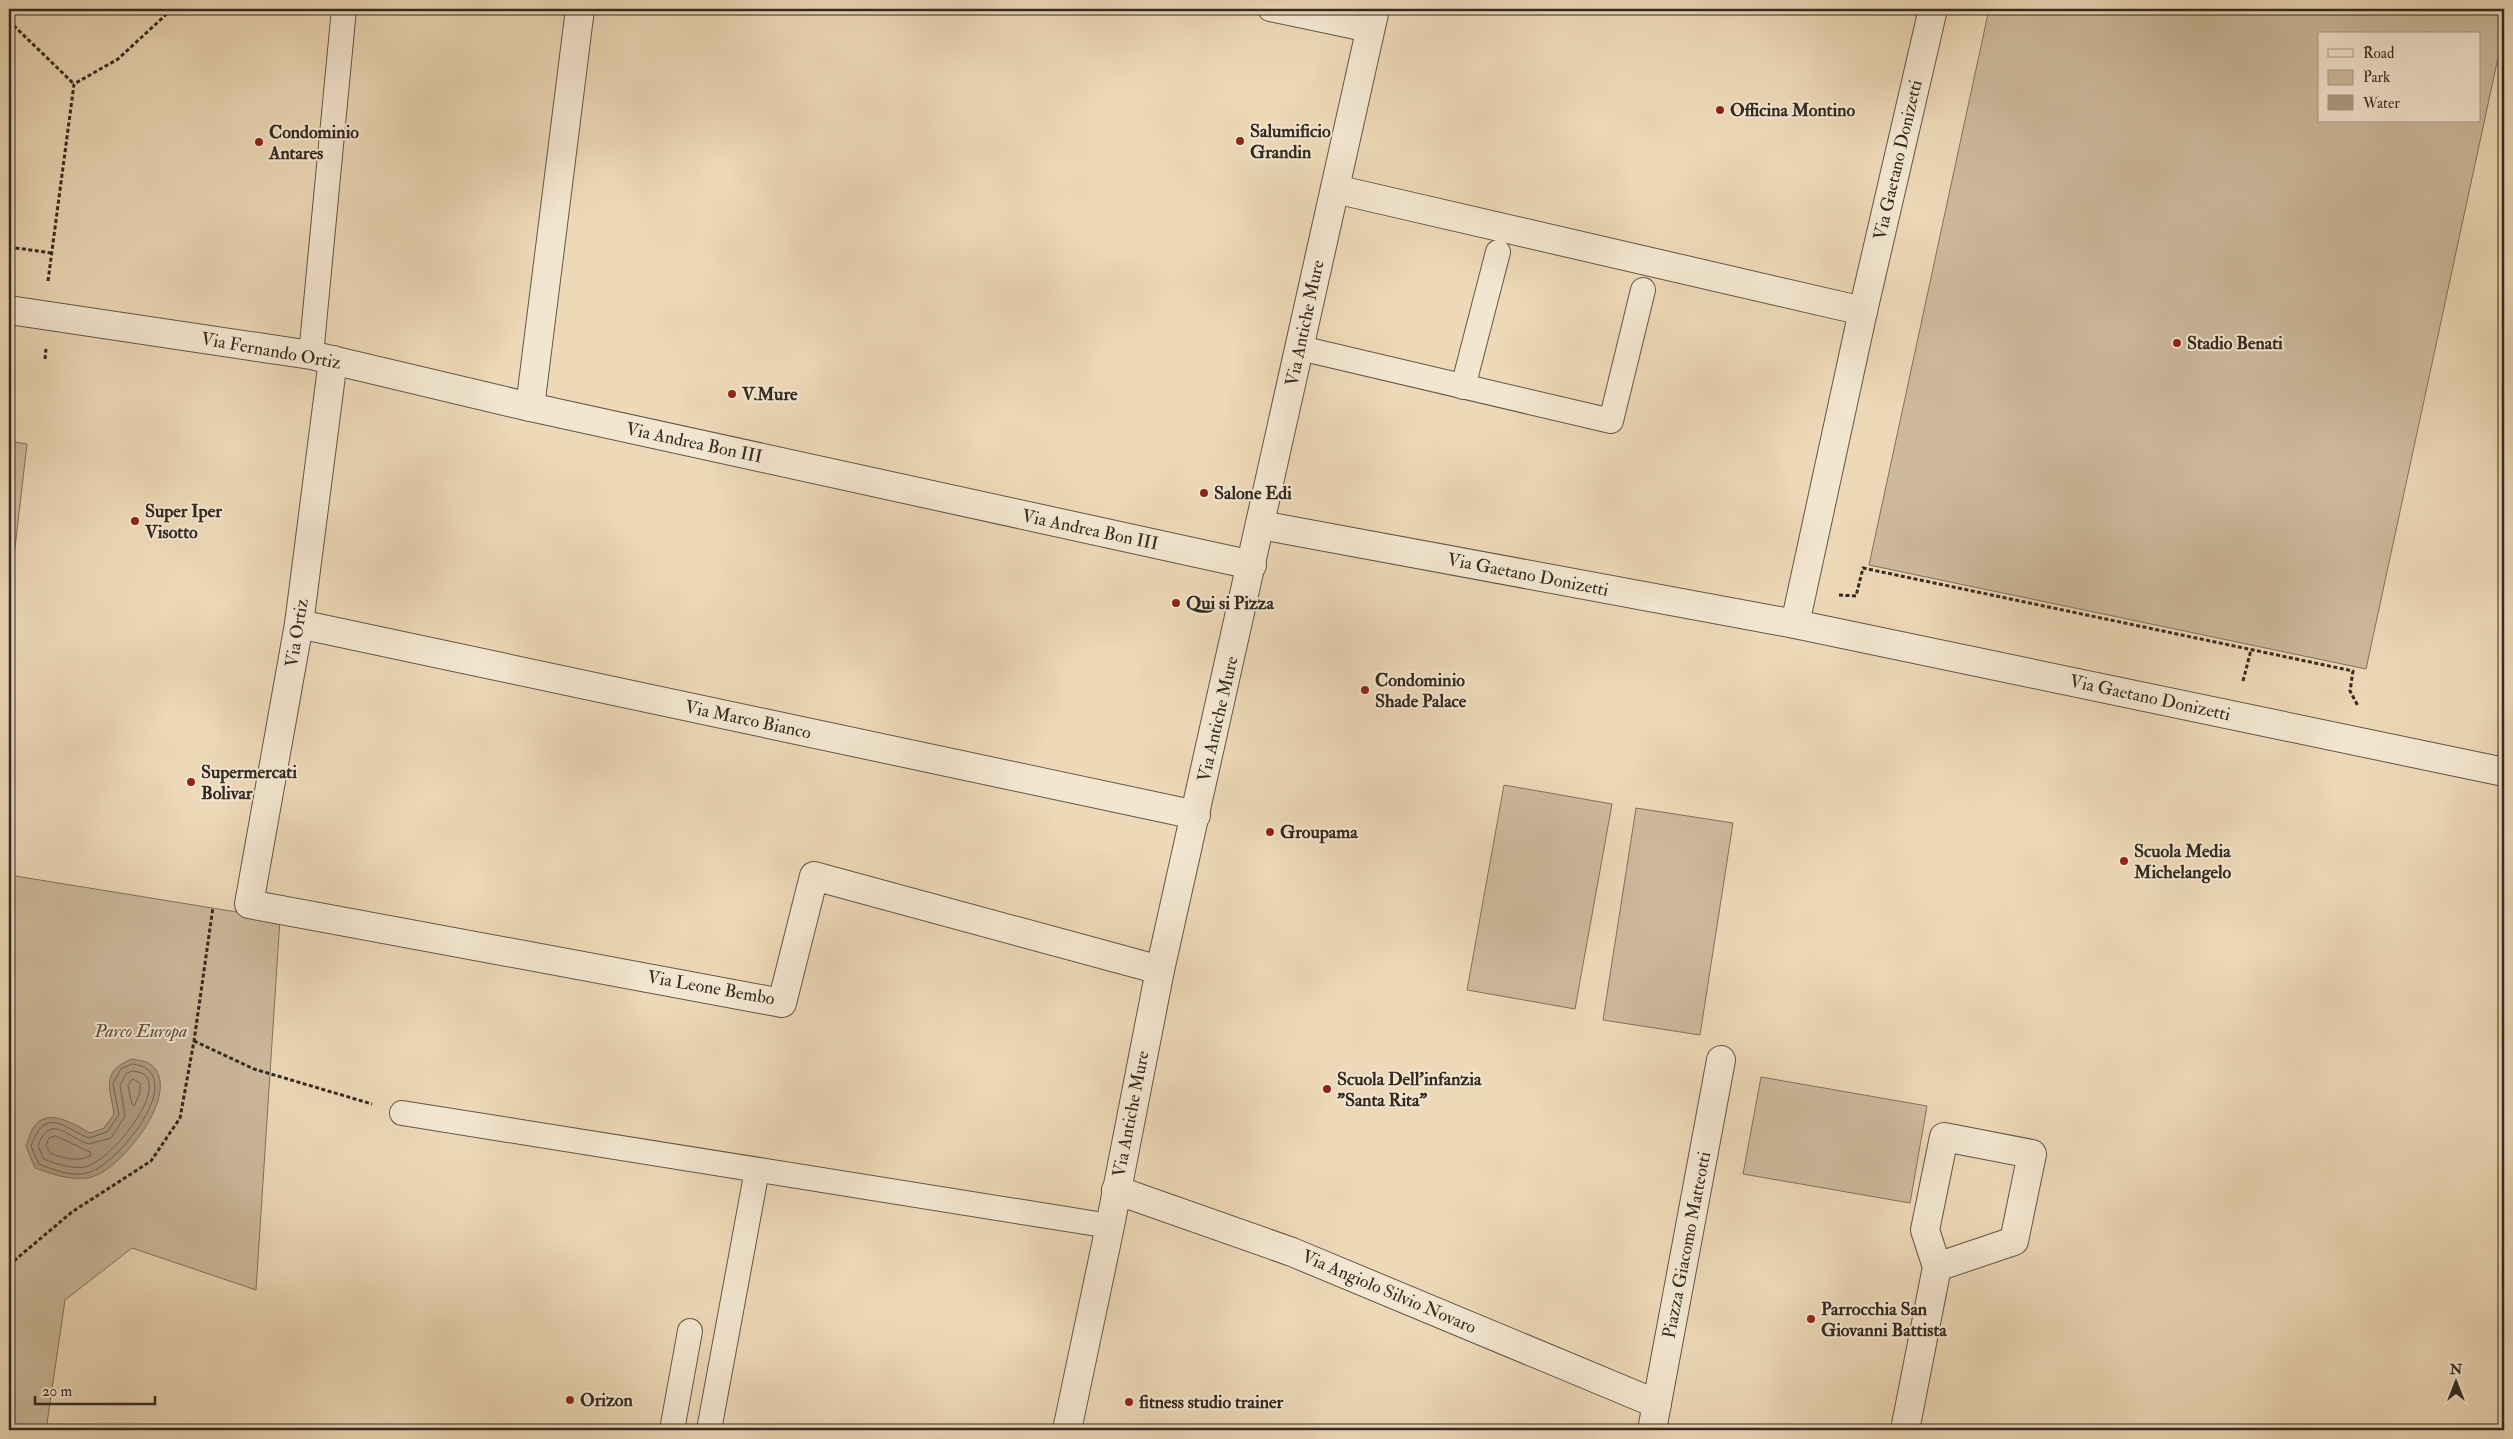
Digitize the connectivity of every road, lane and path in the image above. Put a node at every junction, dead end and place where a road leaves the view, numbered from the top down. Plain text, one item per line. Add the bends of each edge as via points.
1 (172, 9) edge
2 (344, 9) edge
3 (580, 9) edge
4 (1270, 9) edge
5 (1933, 9) edge
6 (1372, 19) edge
7 (9, 21) edge
8 (74, 84) junction
9 (1335, 189) junction
10 (9, 247) edge
11 (1498, 252) dead end
12 (52, 253) junction
13 (48, 286) dead end
14 (1643, 290) dead end
15 (9, 310) edge
16 (1863, 311) junction
17 (1300, 348) junction
18 (322, 357) junction
19 (1463, 387) junction
20 (530, 407) junction
21 (1260, 525) junction
22 (1252, 565) junction
23 (1863, 568) dead end
24 (299, 624) junction
25 (1795, 624) junction
26 (2360, 711) dead end
27 (2504, 772) edge
28 (1196, 815) junction
29 (249, 904) junction
30 (1160, 970) junction
31 (194, 1041) junction
32 (9, 1058) edge
33 (1722, 1060) dead end
34 (10, 1067) dead end
35 (402, 1113) joint
36 (758, 1170) junction
37 (1116, 1190) junction
38 (1110, 1226) junction
39 (9, 1265) edge
40 (1938, 1267) junction
41 (690, 1331) dead end
42 (1657, 1404) junction
43 (672, 1430) edge
44 (709, 1430) edge
45 (1067, 1430) edge
46 (1652, 1430) edge
47 (1905, 1430) edge

1 - 8 path via 118,59
2 - 18 lane
3 - 20 street
4 - 6 lane
5 - 16 street, Via Gaetano Donizetti
6 - 9 street, Via Antiche Mure
7 - 8 path
8 - 12 path
9 - 16 street
9 - 17 street, Via Antiche Mure
10 - 12 path
11 - 19 lane
12 - 13 path
14 - 19 lane via 1611,421
15 - 18 street, Via Fernando Ortiz
16 - 25 street, Via Gaetano Donizetti
17 - 19 lane
17 - 21 street, Via Antiche Mure
18 - 20 street, Via Fernando Ortiz
18 - 24 street, Via Ortiz
20 - 22 street, Via Andrea Bon III
21 - 22 street, Via Antiche Mure
21 - 25 street, Via Gaetano Donizetti
22 - 28 street, Via Antiche Mure
23 - 26 path via 2353,671 2350,691
24 - 28 street, Via Marco Bianco
24 - 29 street, Via Ortiz
25 - 27 street, Via Gaetano Donizetti
28 - 30 street, Via Antiche Mure
29 - 30 street, Via Leone Bembo via 782,1003 814,876
29 - 31 path via 214,899
30 - 37 street, Via Antiche Mure
31 - 35 path via 254,1069
31 - 39 path via 180,1118 151,1161 72,1212
32 - 34 path
33 - 42 street, Piazza Giacomo Matteotti
35 - 36 lane
36 - 38 lane
36 - 44 lane
37 - 38 street, Via Antiche Mure
37 - 42 street, Via Angiolo Silvio Novaro via 1292,1252
38 - 45 street, Via Antiche Mure
40 - 40 street via 1925,1230 1944,1137 2032,1154 2014,1241
40 - 47 street
41 - 43 lane
42 - 46 street, Piazza Giacomo Matteotti

